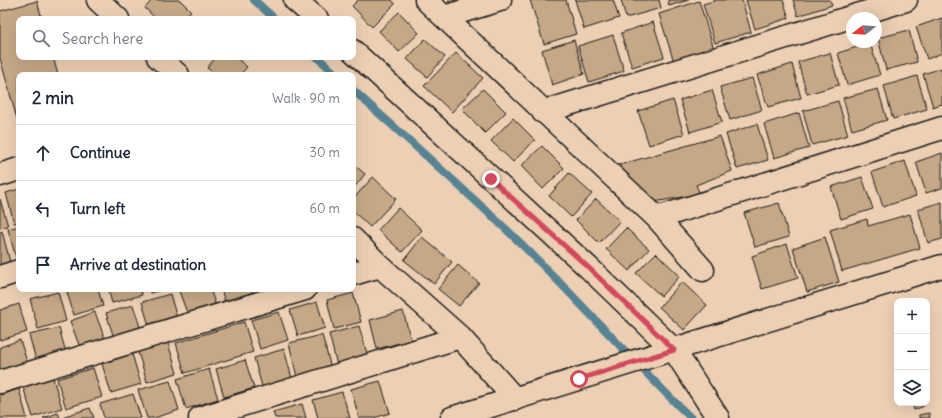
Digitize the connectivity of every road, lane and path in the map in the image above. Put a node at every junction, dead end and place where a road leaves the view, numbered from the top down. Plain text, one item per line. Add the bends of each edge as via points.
1 (98, 0) edge
2 (295, 0) edge
3 (426, 0) edge
4 (500, 0) edge
5 (906, 0) edge
6 (115, 16) edge
7 (314, 16) edge
8 (444, 17) junction
9 (356, 54) edge
10 (161, 60) edge
11 (175, 72) edge
12 (543, 112) junction
13 (942, 128) edge
14 (657, 218) junction
15 (356, 242) edge
16 (380, 266) junction
17 (942, 266) edge
18 (703, 270) dead end
19 (16, 273) edge
20 (356, 273) edge
21 (0, 277) edge
22 (295, 292) edge
23 (460, 337) junction
24 (668, 352) junction
25 (0, 382) edge
26 (515, 399) junction
27 (200, 418) edge
28 (452, 418) edge
29 (718, 418) edge

1 - 6 street
2 - 7 street
3 - 8 street
4 - 8 street
5 - 12 street
8 - 12 street
9 - 24 street via 589,268
10 - 11 street
12 - 14 street
13 - 14 street
14 - 18 street
15 - 16 street
16 - 20 street
16 - 23 street
17 - 24 street
19 - 21 street
22 - 25 street
23 - 26 street
23 - 27 street
24 - 26 street
24 - 29 street
26 - 28 street

